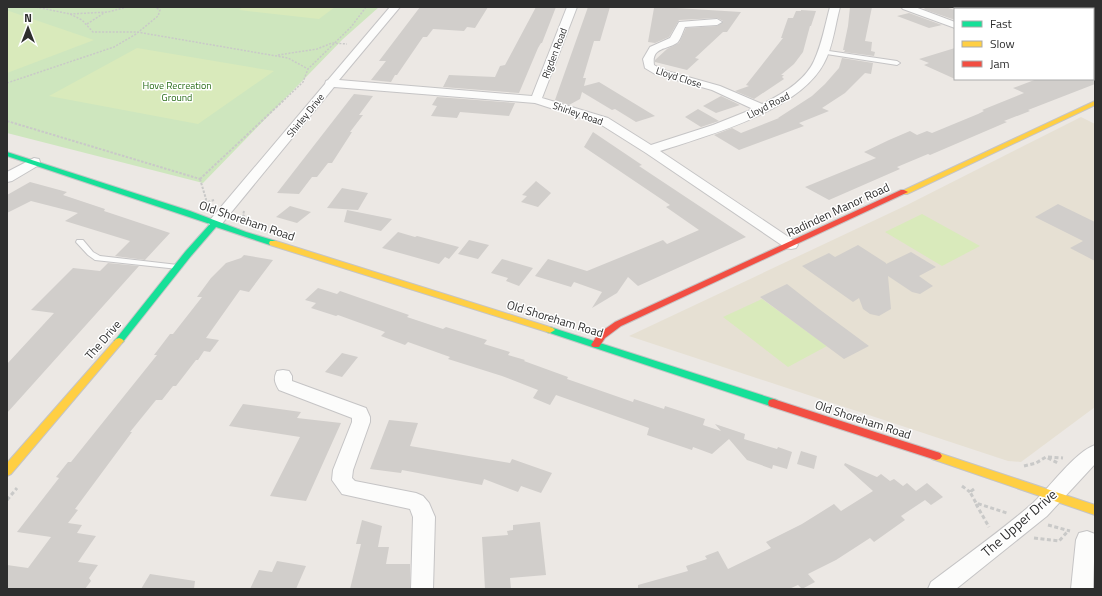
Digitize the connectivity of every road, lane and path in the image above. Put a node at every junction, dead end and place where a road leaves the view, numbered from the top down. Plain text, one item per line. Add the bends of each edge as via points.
1 (36, 7) edge
2 (126, 7) edge
3 (155, 7) edge
4 (366, 7) edge
5 (395, 7) edge
6 (572, 7) edge
7 (835, 7) edge
8 (906, 7) edge
9 (108, 12) junction
10 (70, 14) junction
11 (670, 21) dead end
12 (717, 22) dead end
13 (86, 24) junction
14 (682, 24) junction
15 (954, 25) edge
16 (137, 32) junction
17 (332, 44) junction
18 (362, 46) junction
19 (822, 52) junction
20 (275, 56) junction
21 (898, 63) dead end
22 (308, 68) junction
23 (7, 83) edge
24 (330, 83) junction
25 (536, 100) junction
26 (1095, 103) edge
27 (763, 109) junction
28 (7, 121) edge
29 (650, 150) junction
30 (7, 154) edge
31 (34, 162) junction
32 (7, 178) edge
33 (200, 179) junction
34 (243, 191) junction
35 (206, 203) junction
36 (177, 210) junction
37 (215, 223) junction
38 (253, 223) dead end
39 (80, 242) dead end
40 (791, 245) junction
41 (178, 267) junction
42 (596, 345) junction
43 (283, 376) dead end
44 (1095, 453) edge
45 (12, 459) edge
46 (7, 471) edge
47 (1053, 496) junction
48 (976, 503) dead end
49 (1095, 510) edge
50 (1078, 535) joint
51 (1003, 540) junction
52 (422, 589) edge
53 (939, 589) edge
54 (1082, 589) edge

1 - 10 path
2 - 9 path
3 - 16 path via 160,10 158,16
4 - 17 path
5 - 18 street, Shirley Drive
6 - 25 street, Rigden Road
7 - 19 street, Lloyd Road
8 - 15 street
9 - 10 path
9 - 13 path
10 - 13 path
11 - 14 street
12 - 14 street
13 - 16 path via 93,32
14 - 27 street, Lloyd Close via 674,40 654,49 648,59 649,66 659,72 716,88
16 - 20 path
16 - 23 path via 114,47
17 - 18 path
17 - 20 path
17 - 22 path
18 - 24 street, Shirley Drive
19 - 21 lane
19 - 27 street, Lloyd Road via 819,64 810,76 790,94
20 - 22 path via 288,58
22 - 33 path via 303,82
24 - 25 street, Shirley Road
24 - 34 street, Shirley Drive
25 - 29 street, Shirley Road via 604,122
26 - 40 main road, Radinden Manor Road
27 - 29 street, Lloyd Road
28 - 33 path
29 - 40 street, Shirley Road
30 - 31 main road, Old Shoreham Road
31 - 32 street
31 - 36 main road, Old Shoreham Road
33 - 35 path
34 - 35 path
34 - 37 street, Shirley Drive
34 - 38 path via 247,203 243,215
35 - 36 path via 192,204
36 - 37 main road, Old Shoreham Road
37 - 41 main road, The Drive
37 - 42 main road, Old Shoreham Road
39 - 41 lane via 98,258
40 - 42 main road, Radinden Manor Road via 618,324 601,336
41 - 45 main road, The Drive via 137,320
42 - 47 main road, Old Shoreham Road
43 - 52 street via 285,385 359,413 361,422 343,470 342,480 349,488 416,502 422,509
44 - 47 street, The Upper Drive
45 - 46 main road, The Drive
47 - 49 main road, Old Shoreham Road
47 - 51 street, The Upper Drive
48 - 51 path
50 - 51 path via 1059,541
50 - 54 street
51 - 53 street, The Upper Drive

